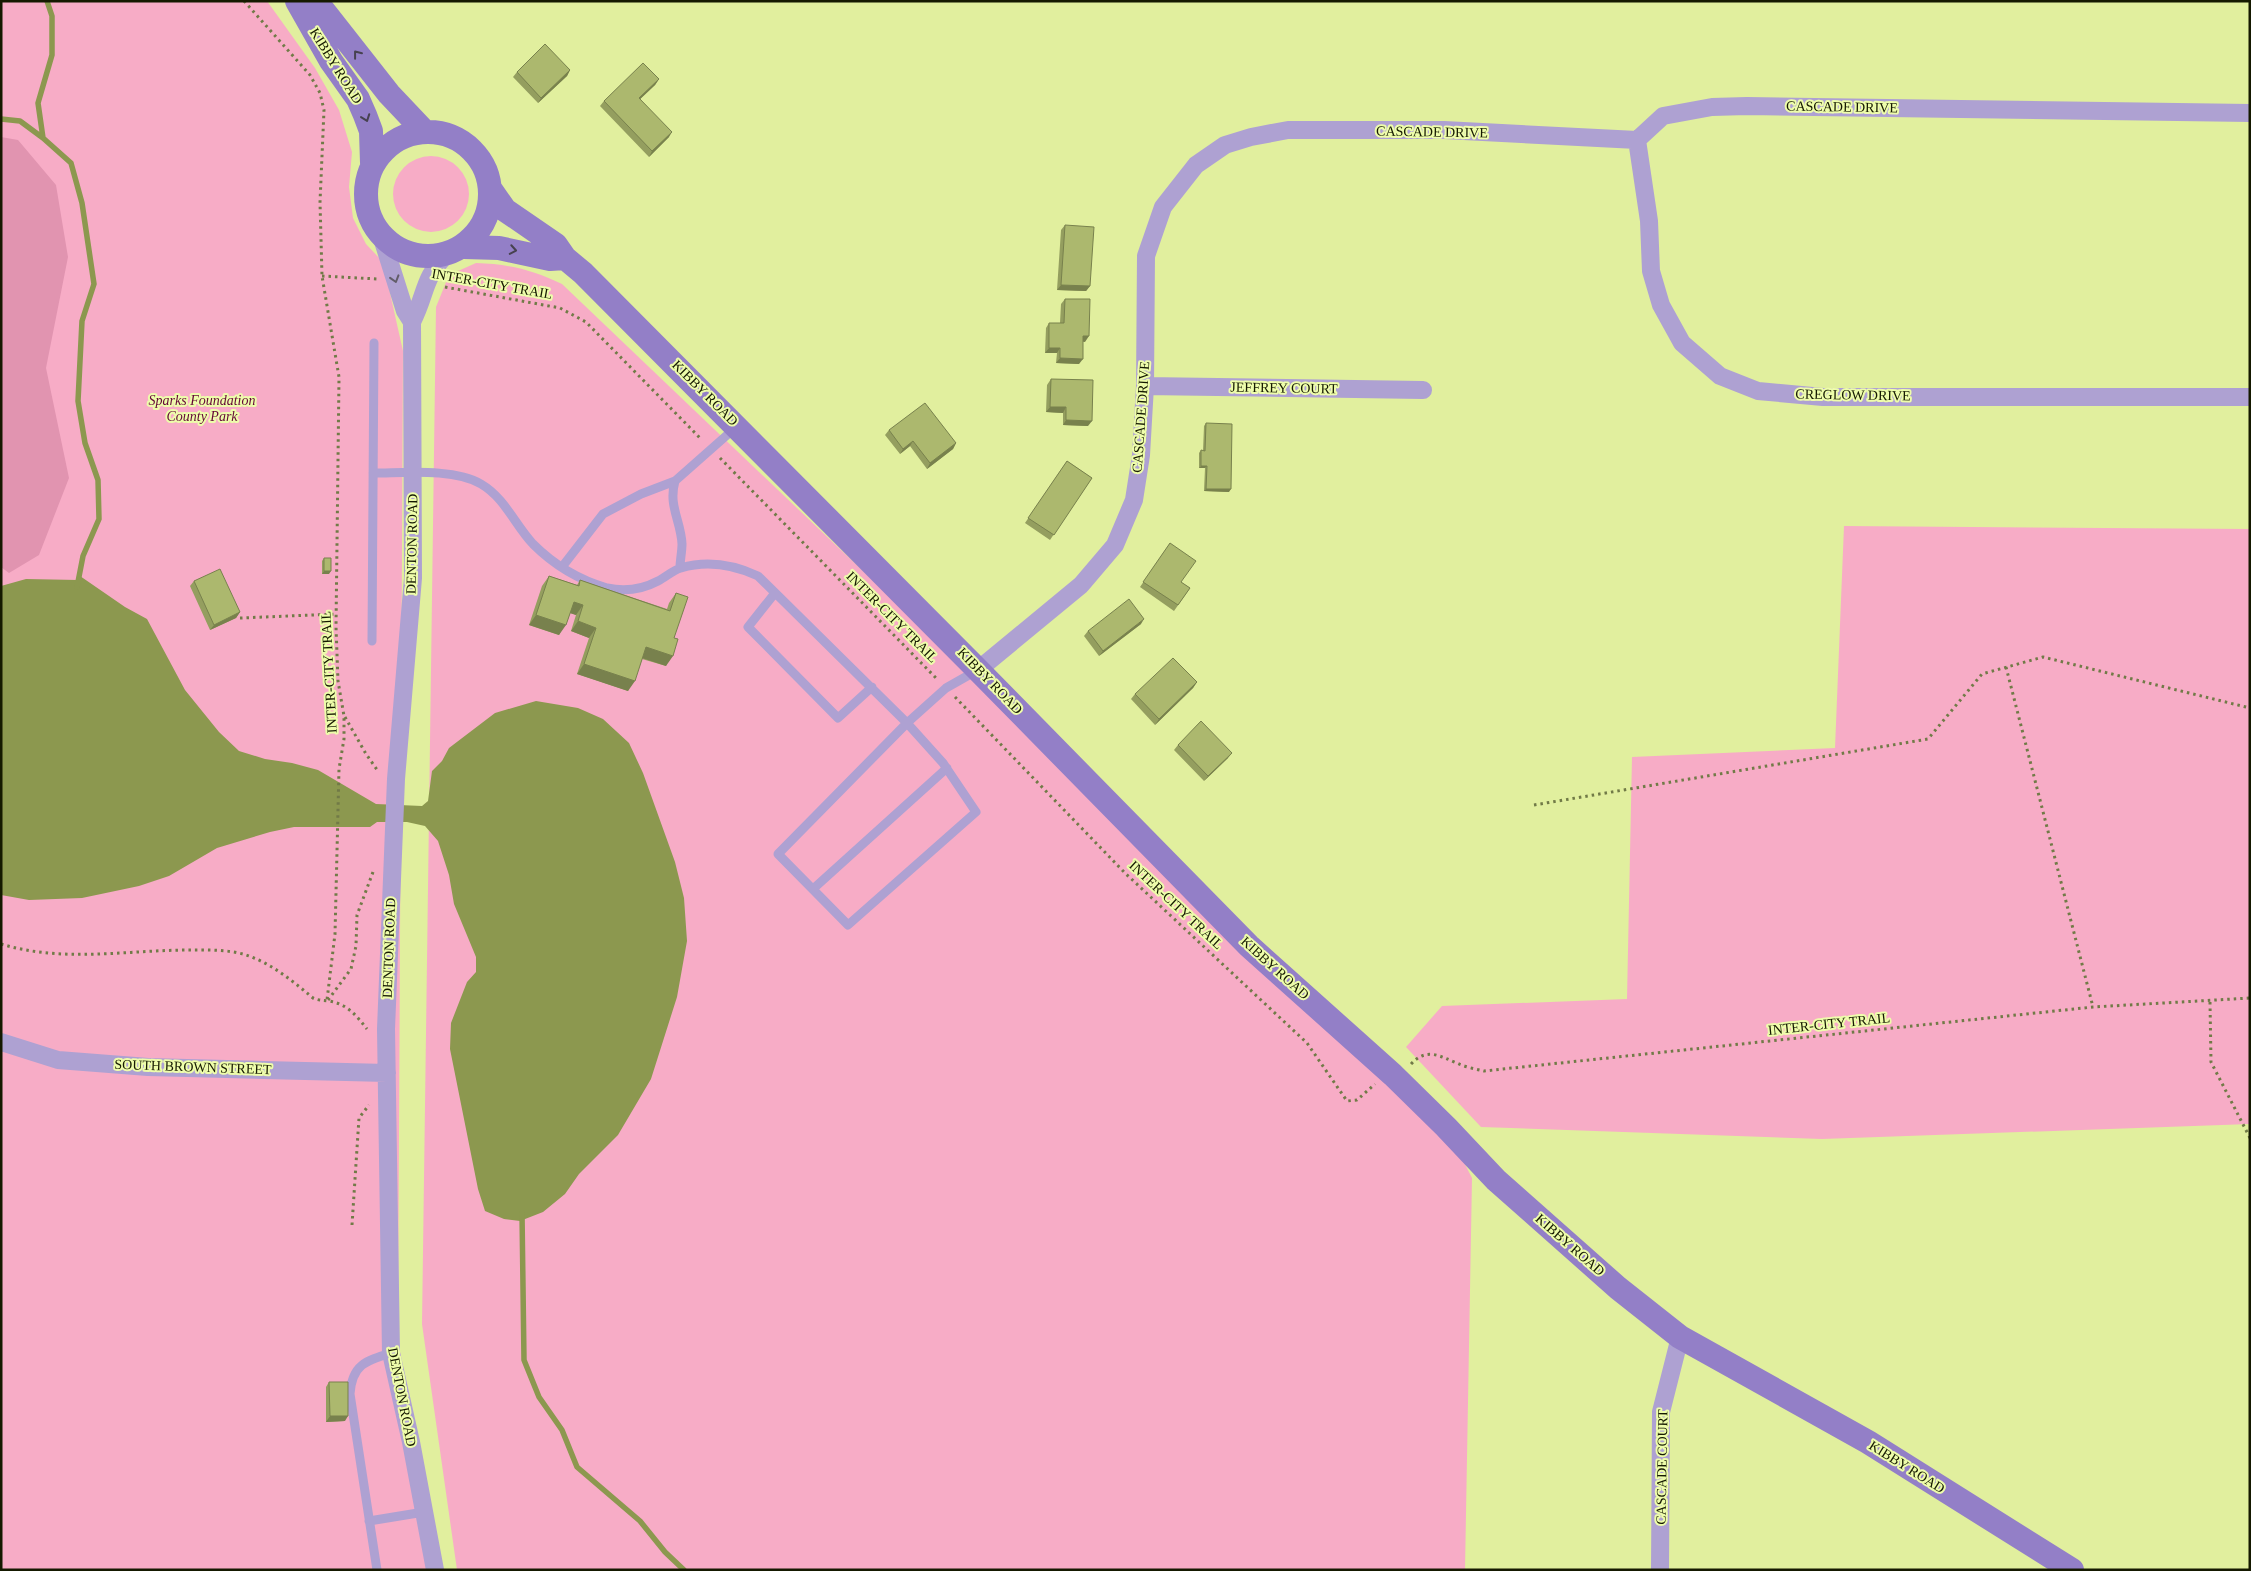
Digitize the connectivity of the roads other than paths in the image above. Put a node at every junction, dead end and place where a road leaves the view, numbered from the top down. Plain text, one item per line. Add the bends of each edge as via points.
1 (297, 1) edge
2 (316, 1) edge
3 (2250, 113) edge
4 (424, 131) junction
5 (1637, 140) junction
6 (372, 163) junction
7 (491, 190) junction
8 (381, 235) junction
9 (456, 251) junction
10 (565, 258) junction
11 (412, 322) junction
12 (374, 343) dead end
13 (1145, 386) junction
14 (1423, 390) dead end
15 (2250, 397) edge
16 (737, 426) junction
17 (373, 473) junction
18 (413, 473) junction
19 (675, 481) junction
20 (562, 567) junction
21 (680, 568) junction
22 (775, 593) junction
23 (372, 641) dead end
24 (978, 670) junction
25 (872, 687) junction
26 (907, 723) junction
27 (947, 768) junction
28 (813, 889) junction
29 (1, 1042) edge
30 (387, 1072) junction
31 (1680, 1337) junction
32 (391, 1353) junction
33 (424, 1512) junction
34 (369, 1521) junction
35 (377, 1570) edge
36 (435, 1570) edge
37 (1660, 1570) edge
38 (2072, 1570) edge

1 -> 6 main road, KIBBY ROAD via 366,114 371,131
4 -> 2 main road, KIBBY ROAD via 389,94
3 - 5 street, CASCADE DRIVE via 1712,107 1663,116
4 - 6 main road via 407,133
4 - 7 main road via 458,141 476,155 486,171
5 - 13 street, CASCADE DRIVE via 1444,130 1288,130 1225,145 1196,165 1163,207 1146,256
5 - 15 street, CREGLOW DRIVE via 1649,221 1651,271 1661,304 1682,343 1720,376 1758,391 1823,397
6 - 8 main road via 365,194 372,222
7 - 9 main road via 485,220 474,238
7 - 10 main road, KIBBY ROAD via 505,210 556,245
8 - 9 main road via 390,244 418,256 433,257
8 -> 11 street, DENTON ROAD via 405,311
9 -> 10 main road via 499,248 550,259
9 - 11 street, DENTON ROAD via 434,267
10 - 16 main road, KIBBY ROAD
11 - 18 street, DENTON ROAD
12 - 17 lane
13 - 14 street, JEFFREY COURT
13 - 24 street, CASCADE DRIVE via 1141,455 1134,500 1115,545 1081,585
16 - 19 lane
16 - 24 main road, KIBBY ROAD
17 - 18 lane
17 - 23 lane
18 - 20 lane via 448,473 481,484 504,504 533,544
18 - 30 street, DENTON ROAD via 413,578 389,782 393,854
19 - 20 lane via 603,514
19 - 21 lane via 671,494 682,543
20 - 21 lane via 573,576 607,588 629,591 658,582
21 - 22 lane via 708,564 738,567 758,576
22 - 25 lane
22 - 25 lane via 748,627 838,718
24 - 26 lane via 946,688
24 - 31 main road, KIBBY ROAD via 1249,946 1393,1075 1496,1180 1618,1288
25 - 26 lane
26 - 27 lane
26 - 28 lane via 778,854
27 - 28 lane
27 - 28 lane via 976,812 848,925
29 - 30 street, SOUTH BROWN STREET via 58,1060 148,1067
30 - 32 street, DENTON ROAD
31 - 37 street, CASCADE COURT via 1661,1412
31 - 38 main road, KIBBY ROAD via 1868,1442
32 - 33 street, DENTON ROAD
32 - 34 lane via 365,1363 351,1382 350,1394
33 - 34 lane
33 - 36 street, DENTON ROAD
34 - 35 lane

